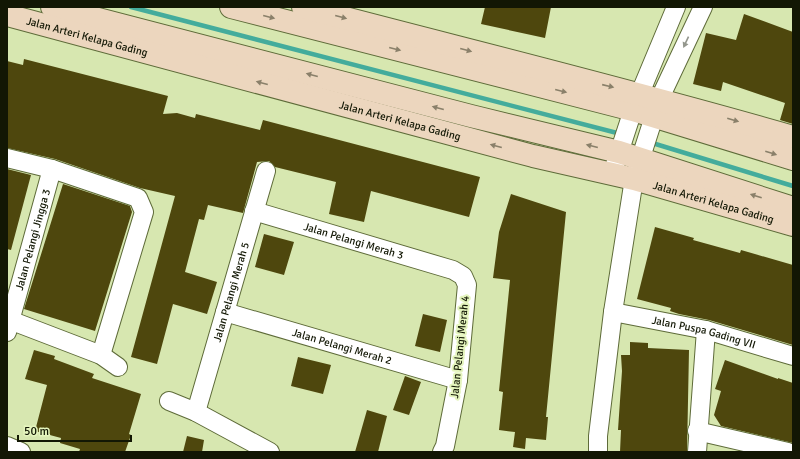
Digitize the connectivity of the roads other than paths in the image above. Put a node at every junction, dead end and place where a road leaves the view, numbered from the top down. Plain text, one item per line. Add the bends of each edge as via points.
1 (52, 7) edge
2 (231, 7) edge
3 (303, 7) edge
4 (676, 7) edge
5 (703, 7) edge
6 (7, 15) edge
7 (541, 78) junction
8 (644, 111) junction
9 (471, 116) junction
10 (793, 137) edge
11 (467, 138) junction
12 (621, 148) junction
13 (7, 158) edge
14 (793, 160) edge
15 (640, 162) junction
16 (52, 169) junction
17 (266, 171) dead end
18 (613, 174) junction
19 (793, 208) edge
20 (254, 212) junction
21 (793, 225) edge
22 (453, 270) joint
23 (225, 312) junction
24 (613, 312) junction
25 (8, 324) edge
26 (706, 330) junction
27 (101, 355) junction
28 (793, 356) edge
29 (118, 367) dead end
30 (458, 380) junction
31 (169, 401) dead end
32 (196, 412) junction
33 (697, 431) junction
34 (7, 446) edge
35 (21, 452) edge
36 (270, 452) edge
37 (442, 452) edge
38 (598, 452) edge
39 (697, 452) edge
40 (788, 452) edge

9 -> 1 street, Jalan Arteri Kelapa Gading
2 -> 7 street
3 -> 7 street
4 - 8 street
5 -> 8 street
11 -> 6 street, Jalan Arteri Kelapa Gading
7 -> 8 street
8 -> 10 street
8 - 12 street
8 -> 14 street
8 - 15 street
9 - 11 street
12 -> 9 street, Jalan Arteri Kelapa Gading
18 -> 11 street, Jalan Arteri Kelapa Gading
12 - 15 street, Jalan Arteri Kelapa Gading
12 - 18 street
13 - 16 street
15 - 18 street, Jalan Arteri Kelapa Gading
19 -> 15 street, Jalan Arteri Kelapa Gading
15 - 21 street, Jalan Arteri Kelapa Gading
15 - 24 street
16 - 25 street, Jalan Pelangi Jingga 3
16 - 27 street via 138,198 144,212
17 - 20 street, Jalan Pelangi Merah 5
20 - 22 street, Jalan Pelangi Merah 3
20 - 23 street, Jalan Pelangi Merah 5
22 - 30 street, Jalan Pelangi Merah 4 via 463,276 467,285
23 - 30 street, Jalan Pelangi Merah 2
23 - 32 street, Jalan Pelangi Merah 5
24 - 26 street, Jalan Puspa Gading VII
24 - 38 street
25 - 27 street
26 - 28 street, Jalan Puspa Gading VII
26 - 33 street
27 - 29 street
30 - 37 street, Jalan Pelangi Merah 4 via 446,446
31 - 32 street
32 - 36 street
33 - 39 street
33 - 40 street
34 - 35 street

